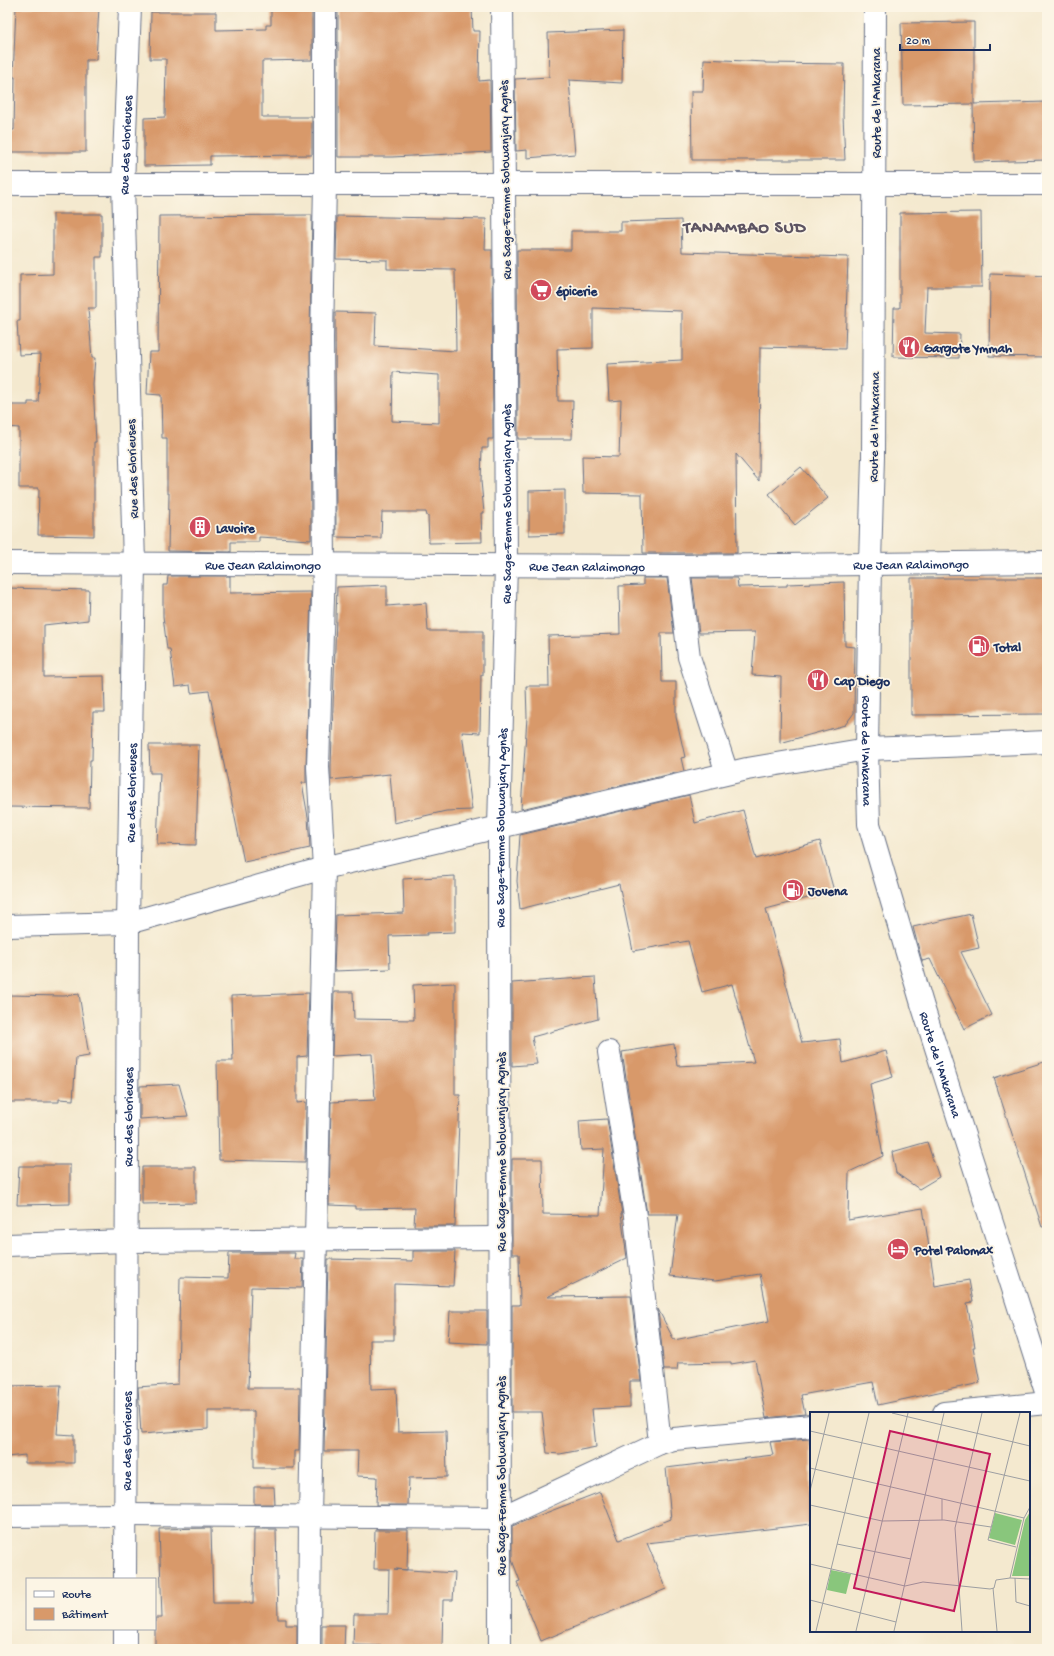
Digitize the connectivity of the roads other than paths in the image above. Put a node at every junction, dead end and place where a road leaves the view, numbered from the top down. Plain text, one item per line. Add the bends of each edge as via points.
1 (130, 7) edge
2 (324, 7) edge
3 (502, 7) edge
4 (875, 7) edge
5 (7, 184) edge
6 (123, 184) junction
7 (325, 184) junction
8 (504, 184) junction
9 (874, 184) junction
10 (1047, 184) edge
11 (1047, 562) edge
12 (7, 563) edge
13 (134, 563) junction
14 (870, 563) junction
15 (324, 564) junction
16 (506, 565) junction
17 (678, 566) junction
18 (1047, 742) edge
19 (867, 749) junction
20 (727, 773) junction
21 (500, 827) junction
22 (324, 868) junction
23 (128, 923) junction
24 (7, 926) edge
25 (609, 1052) dead end
26 (500, 1238) junction
27 (316, 1240) junction
28 (127, 1241) junction
29 (7, 1245) edge
30 (1047, 1396) edge
31 (1047, 1403) edge
32 (954, 1412) edge
33 (810, 1426) edge
34 (660, 1443) junction
35 (125, 1515) junction
36 (7, 1516) edge
37 (310, 1516) junction
38 (500, 1518) junction
39 (125, 1578) edge
40 (125, 1630) edge
41 (124, 1649) edge
42 (309, 1649) edge
43 (500, 1649) edge

1 - 6 street, Rue des Glorieuses
2 - 7 street
3 - 8 street, Rue Sage-Femme Solowanjary Agnès
4 - 9 street, Route de l'Ankarana
5 - 6 street
6 - 7 street
6 - 13 street, Rue des Glorieuses
7 - 8 street
7 - 15 street via 322,338
8 - 9 street
8 - 16 street, Rue Sage-Femme Solowanjary Agnès
9 - 10 street
9 - 14 street, Route de l'Ankarana
11 - 14 street, Rue Jean Ralaimongo
12 - 13 street, Rue Jean Ralaimongo
13 - 15 street, Rue Jean Ralaimongo
13 - 23 street, Rue des Glorieuses
14 - 17 street, Rue Jean Ralaimongo
14 - 19 street, Route de l'Ankarana
15 - 16 street, Rue Jean Ralaimongo
15 - 22 street via 318,767
16 - 17 street, Rue Jean Ralaimongo
16 - 21 street, Rue Sage-Femme Solowanjary Agnès
17 - 20 street via 689,658
18 - 19 street
19 - 20 street
19 - 30 street, Route de l'Ankarana via 869,824 922,1004
20 - 21 street
21 - 22 street
21 - 26 street, Rue Sage-Femme Solowanjary Agnès
22 - 23 street
22 - 27 street
23 - 24 street
23 - 28 street, Rue des Glorieuses
25 - 34 street via 635,1216
26 - 27 street
26 - 38 street, Rue Sage-Femme Solowanjary Agnès
27 - 28 street
27 - 37 street
28 - 29 street
28 - 35 street, Rue des Glorieuses
31 - 32 street
33 - 34 street via 674,1439
34 - 38 street
35 - 36 street
35 - 37 street
35 - 39 street, Rue des Glorieuses
37 - 38 street
37 - 42 street
38 - 43 street, Rue Sage-Femme Solowanjary Agnès
40 - 41 street

